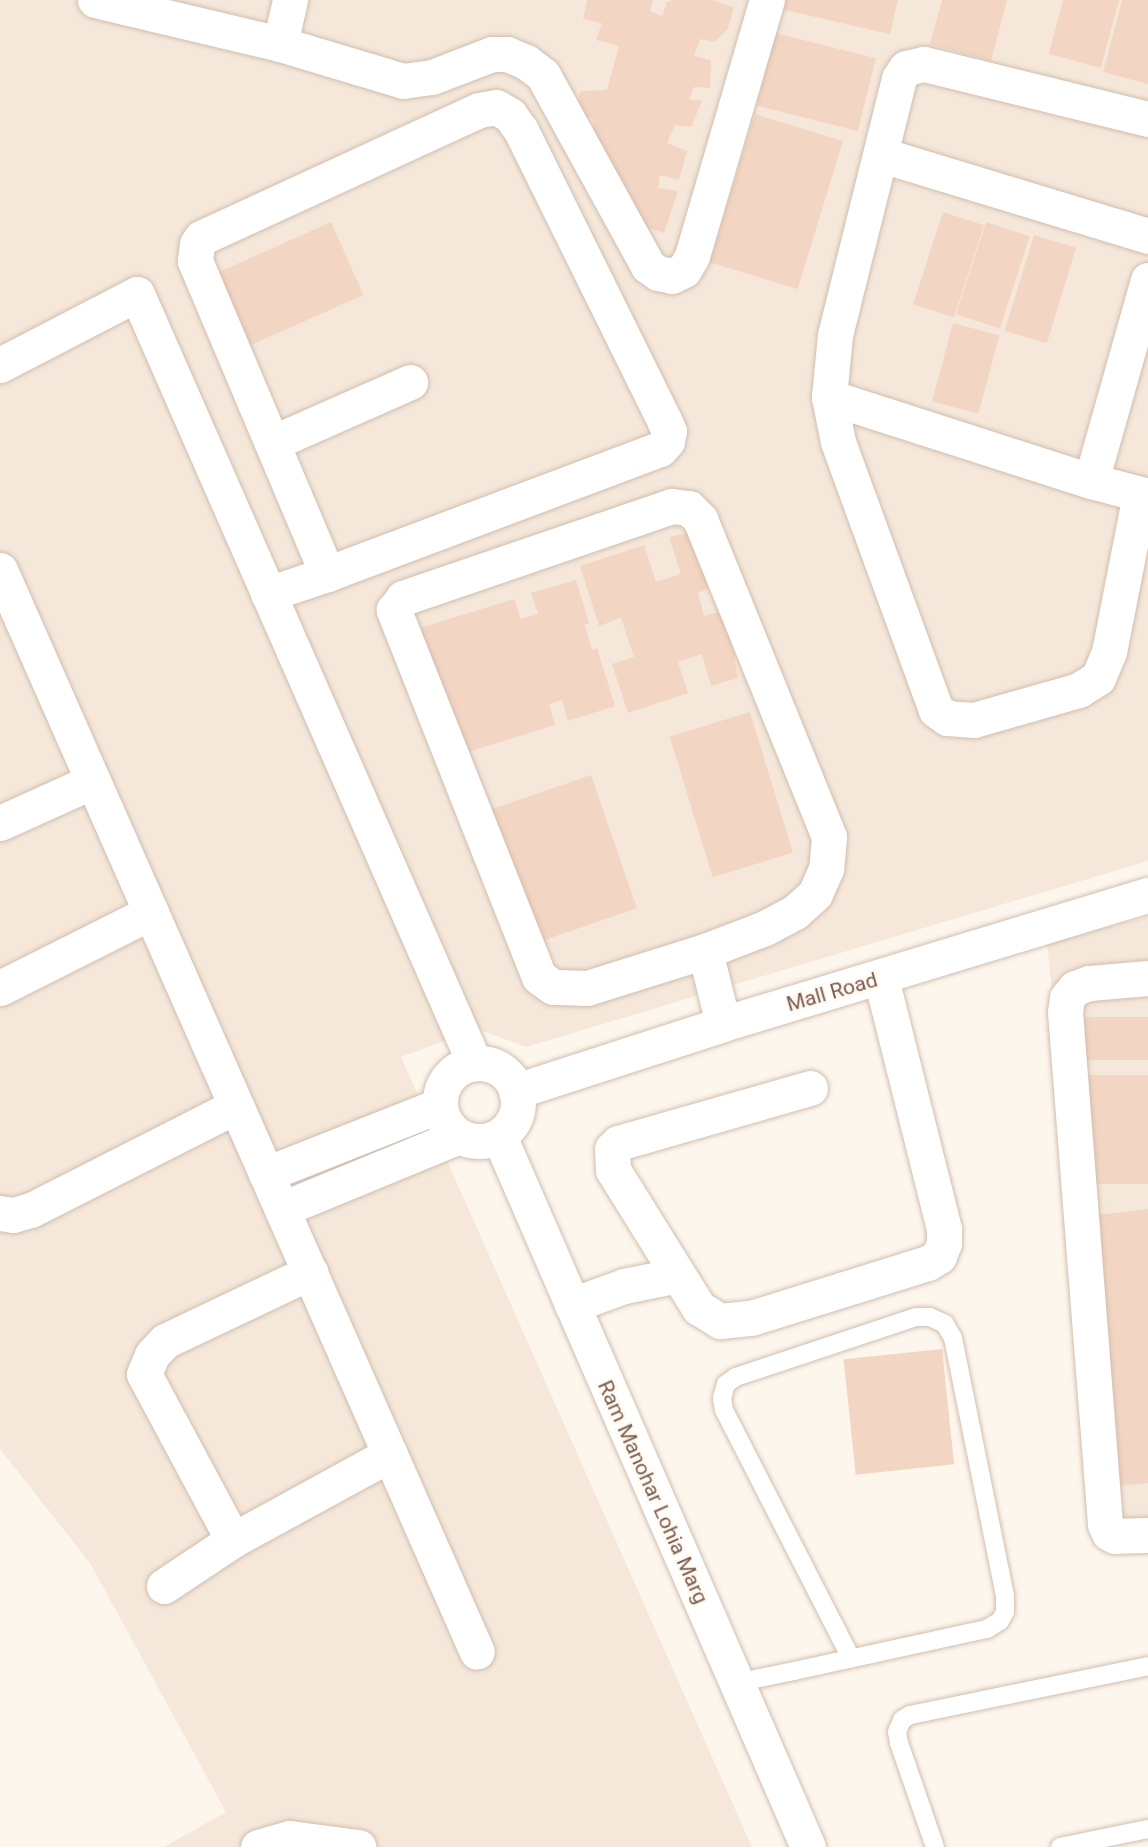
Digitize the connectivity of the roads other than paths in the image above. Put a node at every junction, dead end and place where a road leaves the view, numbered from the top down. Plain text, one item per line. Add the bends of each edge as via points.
1 (95, 0) edge
2 (290, 0) edge
3 (767, 0) edge
4 (279, 44) junction
5 (1148, 119) edge
6 (882, 155) junction
7 (1148, 236) edge
8 (1148, 280) edge
9 (0, 365) edge
10 (410, 382) dead end
11 (829, 397) junction
12 (272, 443) junction
13 (1091, 481) junction
14 (1144, 495) edge
15 (327, 574) junction
16 (3, 583) edge
17 (268, 594) junction
18 (93, 781) junction
19 (0, 823) edge
20 (1148, 895) edge
21 (151, 912) junction
22 (705, 951) junction
23 (881, 978) junction
24 (1148, 978) edge
25 (0, 988) edge
26 (723, 1024) junction
27 (474, 1062) junction
28 (810, 1088) dead end
29 (516, 1091) junction
30 (439, 1104) junction
31 (236, 1106) junction
32 (459, 1136) junction
33 (499, 1136) junction
34 (266, 1174) junction
35 (282, 1209) junction
36 (0, 1213) edge
37 (310, 1272) junction
38 (678, 1275) junction
39 (572, 1306) junction
40 (390, 1454) junction
41 (1148, 1535) edge
42 (233, 1540) junction
43 (164, 1586) dead end
44 (477, 1652) dead end
45 (851, 1658) junction
46 (1148, 1666) edge
47 (736, 1683) junction
48 (1148, 1829) edge
49 (258, 1847) edge
50 (358, 1847) edge
51 (808, 1847) edge
52 (935, 1847) edge
53 (1060, 1847) edge

1 - 4 street
2 - 4 street
3 - 4 street via 692,256 684,270 671,276 648,266 543,75 526,62 492,54 432,77 403,81
5 - 6 street via 914,64 899,78
6 - 7 street
6 - 11 street via 835,335
8 - 13 street
9 - 17 street via 137,294
10 - 12 street
11 - 13 street
11 - 14 street via 842,455 936,709 947,718 974,720 1079,690 1098,678 1109,652
12 - 15 street
12 - 15 street via 195,261 201,237 479,110 496,107 510,115 665,422 667,440 660,449
13 - 14 street
15 - 17 street
16 - 18 street
17 - 27 street
18 - 19 street
18 - 21 street
20 - 23 street, Mall Road
21 - 25 street
21 - 31 street
22 - 22 street via 586,988 553,987 539,977 395,618 397,602 672,506 689,509 700,519 829,837 826,869 815,894 795,912 765,928
22 - 26 street
23 - 26 street, Mall Road
23 - 38 street via 944,1229 939,1256 928,1264 734,1322 720,1321 699,1308
24 - 41 street via 1075,988 1067,998 1065,1012 1105,1524 1108,1533 1122,1538
26 - 29 street, Mall Road
27 - 29 street via 505,1072
27 - 30 street via 447,1079
28 - 38 street via 618,1143 612,1149 613,1170
29 - 33 street via 516,1116
30 - 32 street via 442,1117
30 - 34 street
31 - 34 street
31 - 36 street via 31,1210
32 - 33 street via 479,1141
32 - 35 street
33 - 39 street, Ram Manohar Lohia Marg
34 - 35 street
35 - 37 street
37 - 40 street
37 - 42 street via 165,1341 144,1374
38 - 39 street via 624,1286
39 - 47 street, Ram Manohar Lohia Marg
40 - 42 street
40 - 44 street
42 - 43 street
45 - 45 lane via 724,1410 722,1398 726,1384 736,1377 916,1317 930,1317 945,1324 953,1338 1005,1612 987,1629
45 - 47 lane
46 - 52 lane via 902,1720 899,1743
47 - 51 street, Ram Manohar Lohia Marg
48 - 53 lane
49 - 50 street via 290,1838

